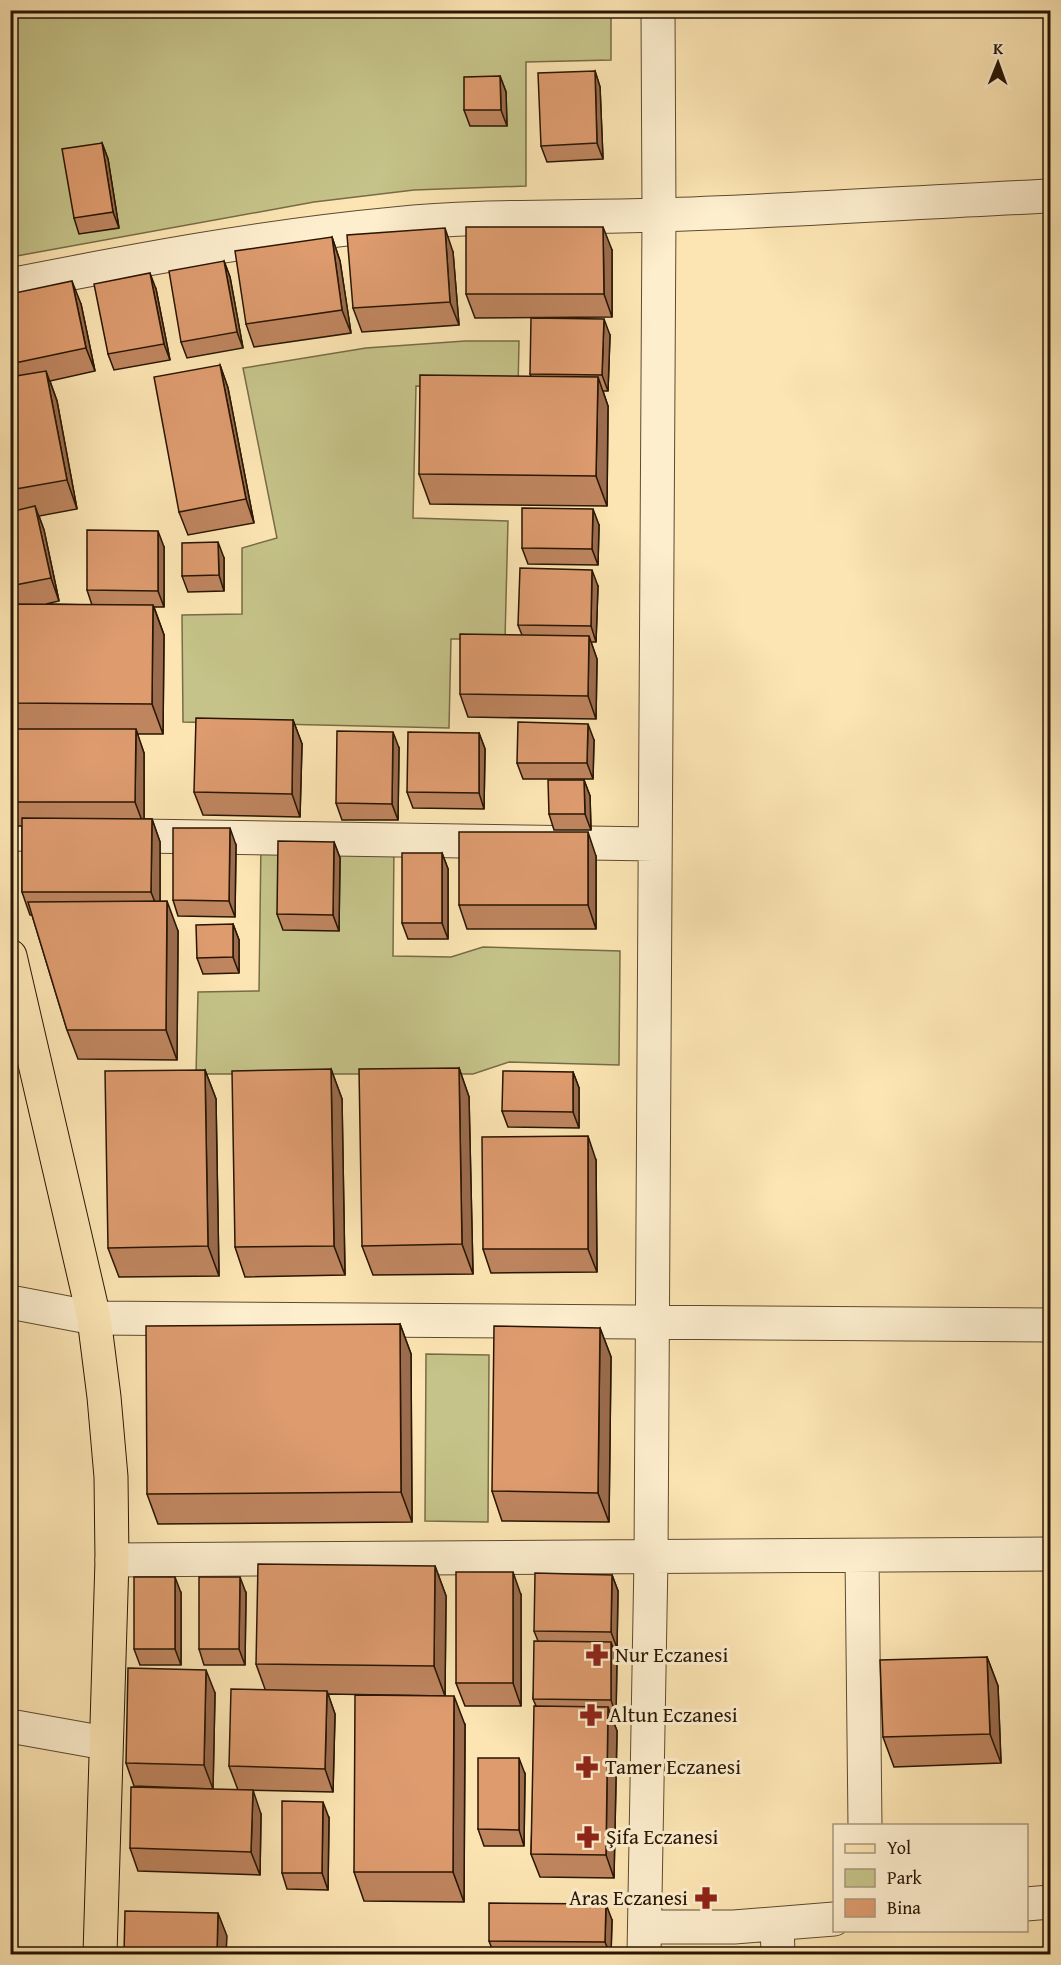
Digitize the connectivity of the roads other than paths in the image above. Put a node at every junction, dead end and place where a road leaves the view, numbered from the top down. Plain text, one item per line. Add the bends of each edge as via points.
1 (658, 10) edge
2 (1050, 196) edge
3 (659, 215) junction
4 (10, 285) edge
5 (10, 834) edge
6 (654, 844) junction
7 (10, 956) edge
8 (10, 1302) edge
9 (94, 1318) junction
10 (652, 1321) junction
11 (1050, 1325) edge
12 (1050, 1554) edge
13 (862, 1556) junction
14 (651, 1558) junction
15 (112, 1560) junction
16 (10, 1726) edge
17 (105, 1743) junction
18 (865, 1824) edge
19 (1050, 1902) edge
20 (1028, 1904) edge
21 (833, 1919) edge
22 (778, 1939) edge
23 (644, 1941) edge
24 (100, 1954) edge

1 - 3 street
2 - 3 street
3 - 4 street via 454,220 345,229 123,263
3 - 6 street
5 - 6 street
6 - 10 street
7 - 9 main road
8 - 9 street
9 - 10 street
9 - 15 main road via 111,1477
10 - 11 street
10 - 14 street
12 - 13 street
13 - 14 street
13 - 18 street
14 - 15 street
14 - 23 street
15 - 17 main road
16 - 17 street
17 - 24 main road
19 - 20 street
21 - 22 street
22 - 23 street via 734,1927

